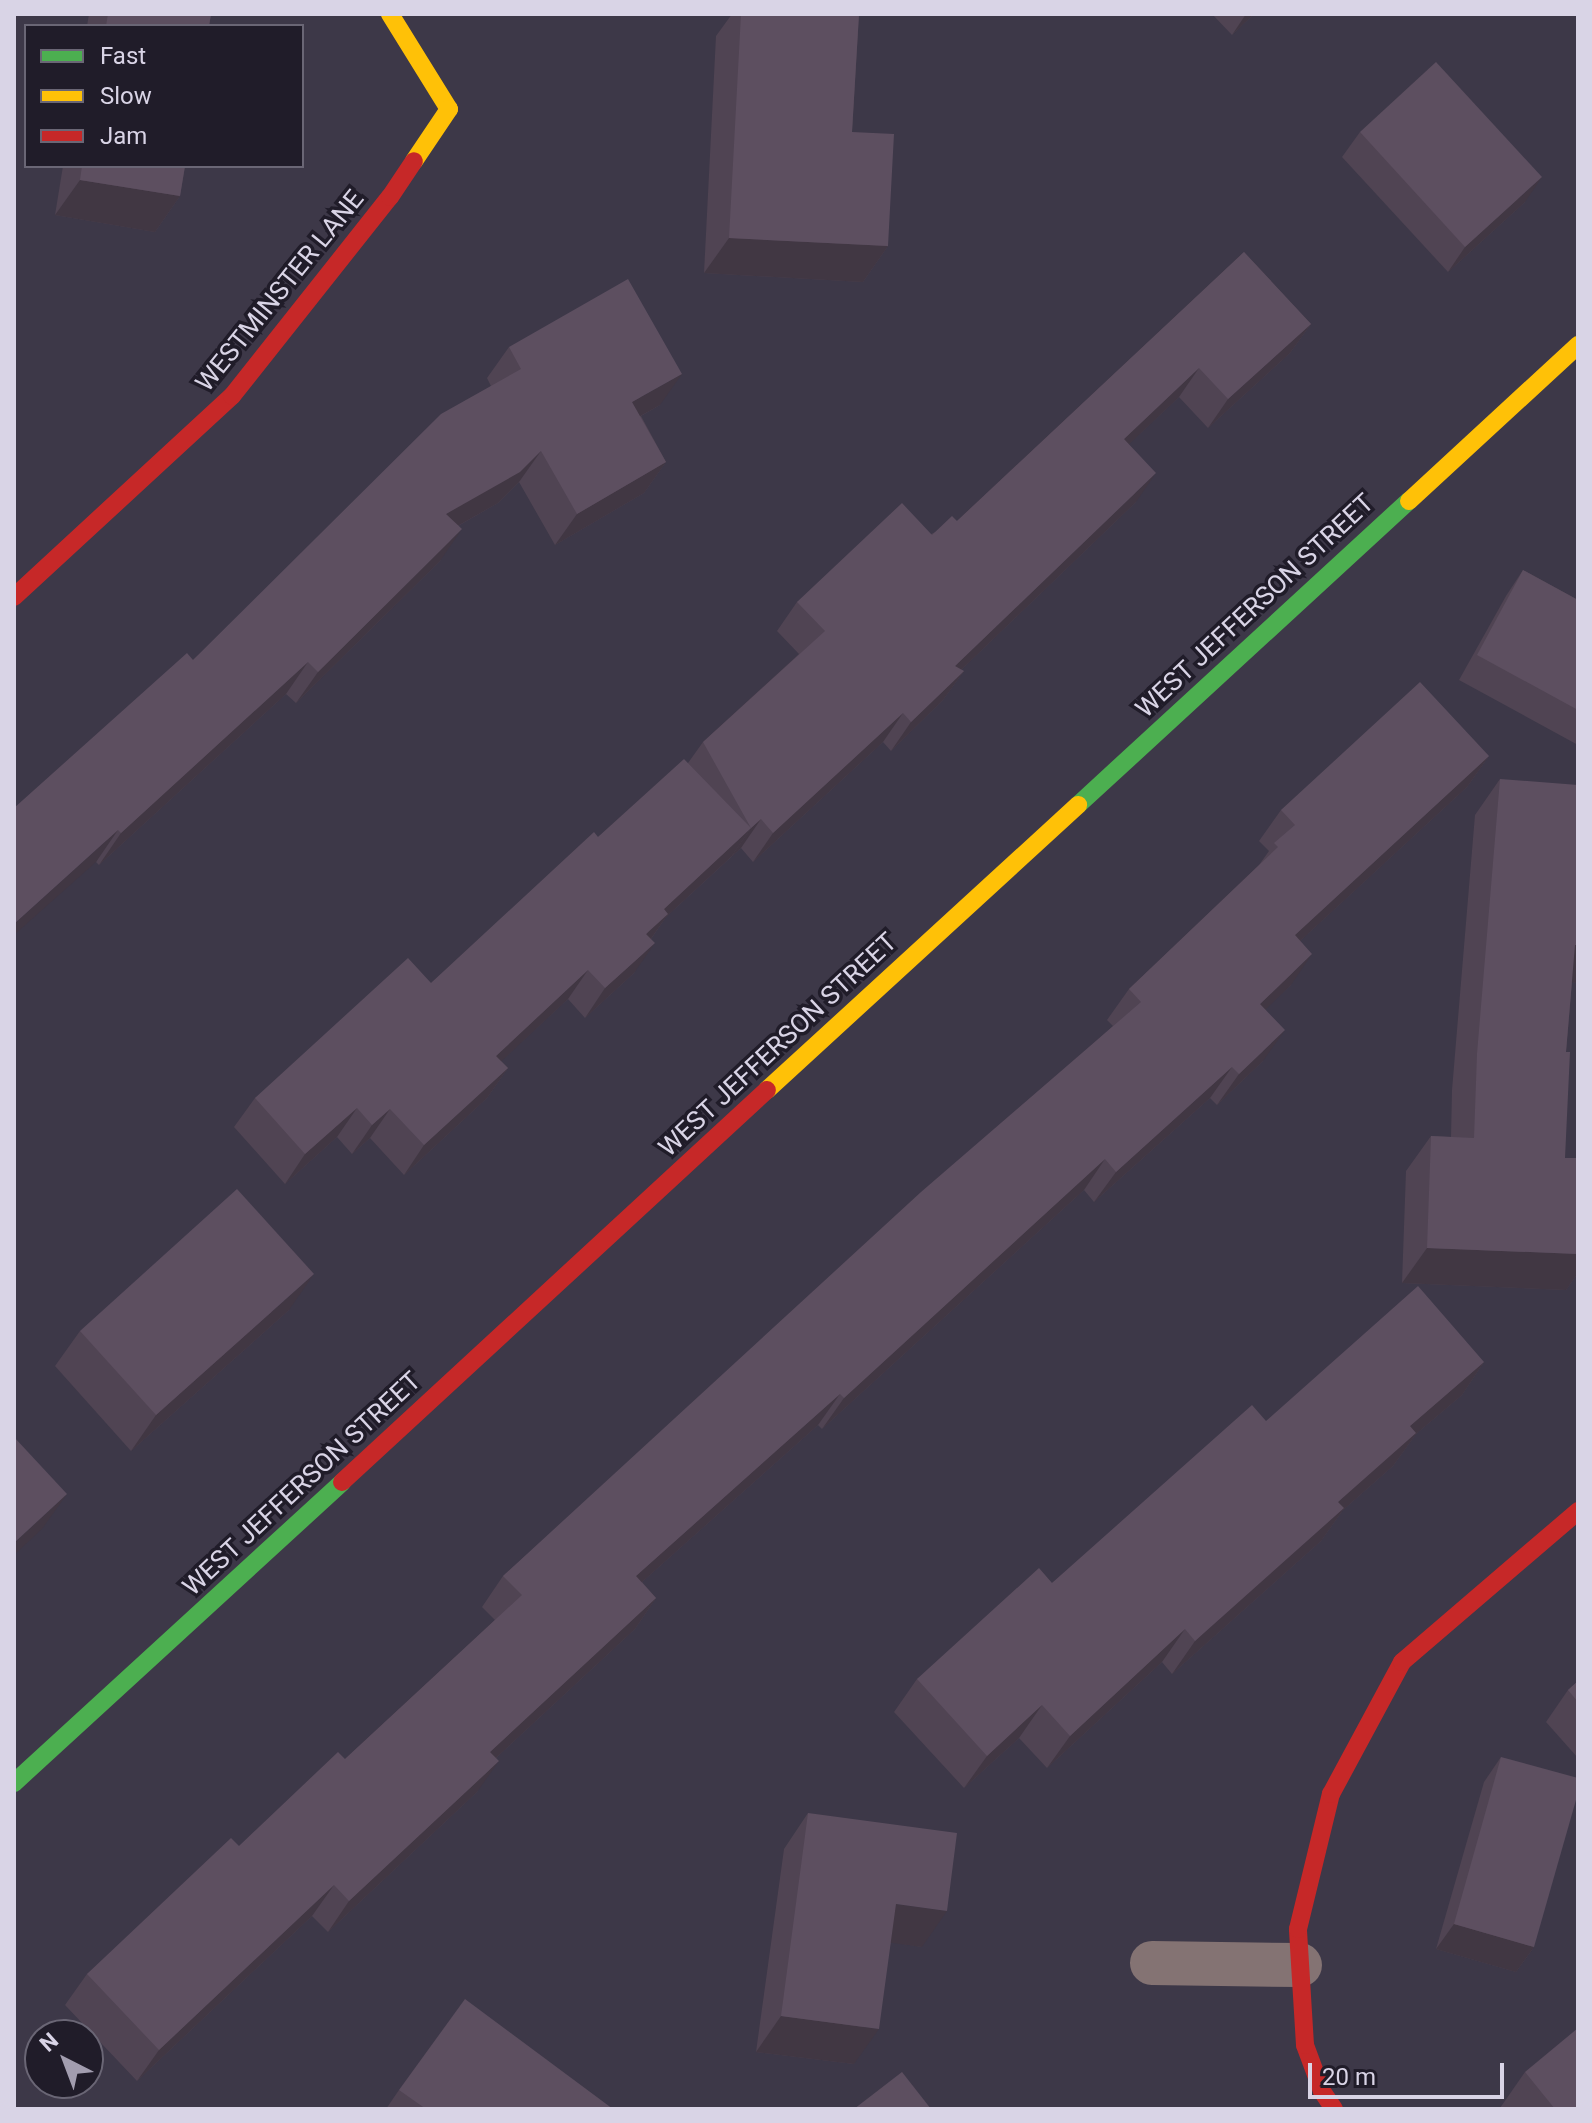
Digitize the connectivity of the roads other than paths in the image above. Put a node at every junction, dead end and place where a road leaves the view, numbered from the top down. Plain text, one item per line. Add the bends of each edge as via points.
1 (390, 14) edge
2 (1578, 345) edge
3 (14, 597) edge
4 (1578, 1511) edge
5 (14, 1783) edge
6 (1152, 1963) dead end
7 (1300, 1965) junction
8 (1334, 2109) edge

1 - 3 street, WESTMINSTER LANE via 449,109 390,197 232,396
2 - 5 street, WEST JEFFERSON STREET
4 - 7 street via 1402,1662 1331,1794 1298,1929
6 - 7 street
7 - 8 street via 1305,2045

